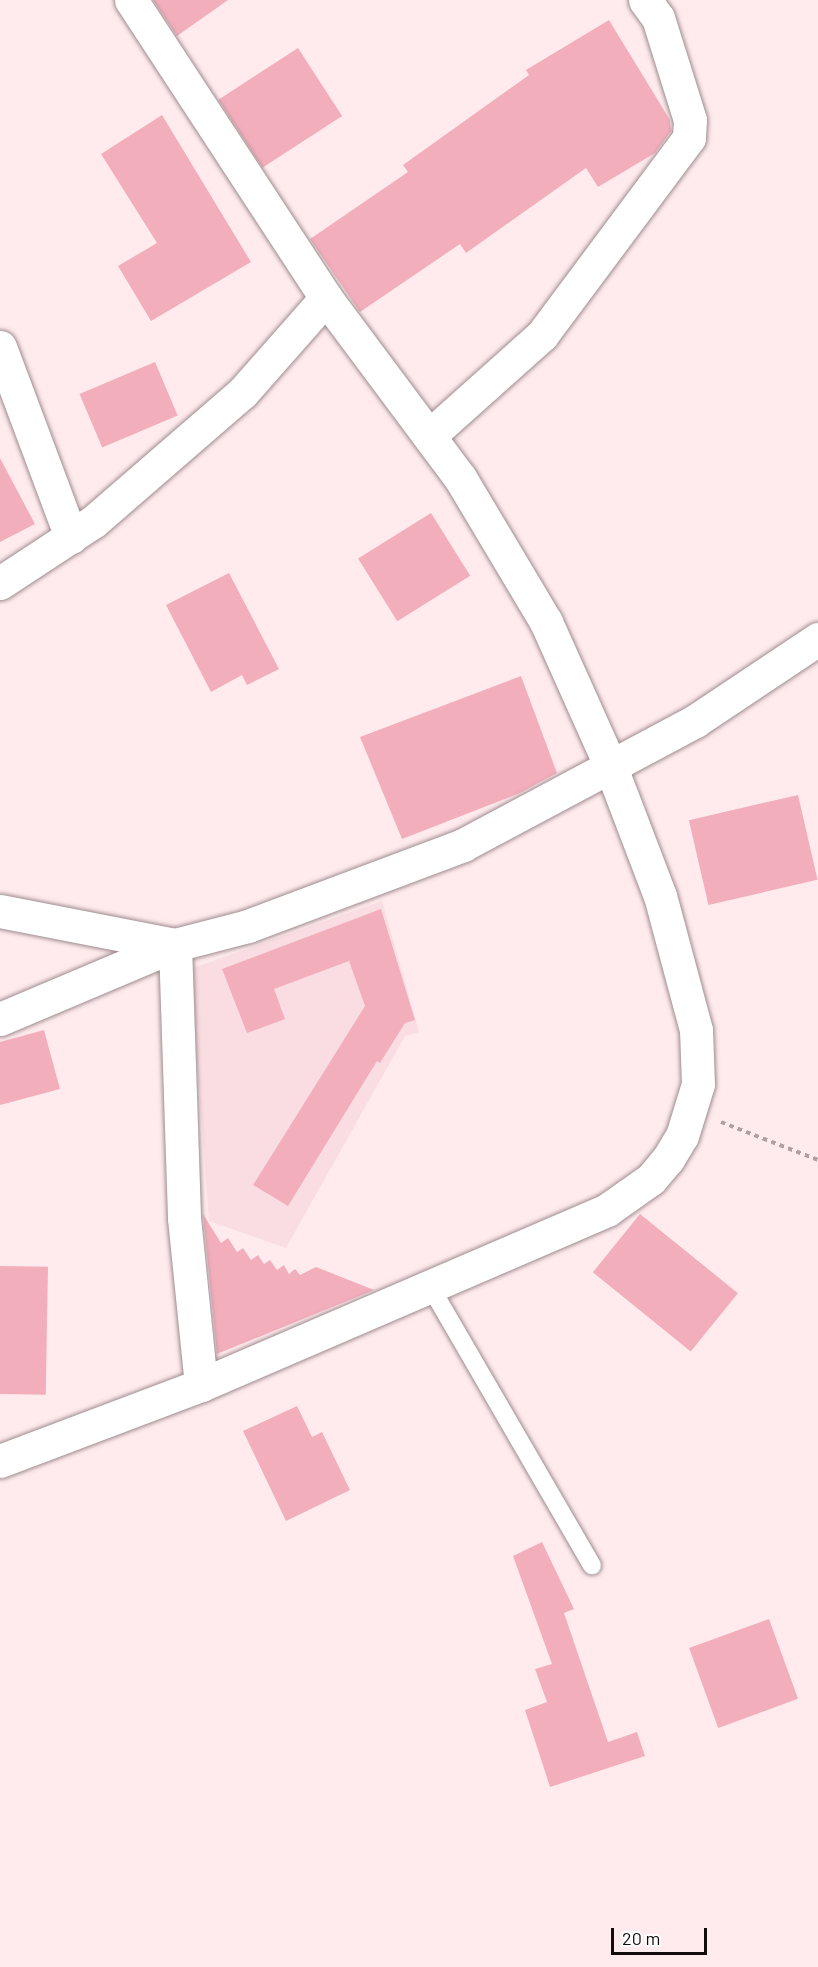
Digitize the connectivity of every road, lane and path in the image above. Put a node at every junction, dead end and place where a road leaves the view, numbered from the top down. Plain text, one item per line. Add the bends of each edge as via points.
1 (131, 0) edge
2 (645, 0) edge
3 (326, 298) junction
4 (0, 347) edge
5 (429, 436) junction
6 (71, 537) junction
7 (0, 583) edge
8 (818, 639) edge
9 (610, 765) junction
10 (0, 910) edge
11 (175, 945) junction
12 (0, 1018) edge
13 (692, 1110) junction
14 (818, 1160) edge
15 (430, 1286) junction
16 (201, 1384) junction
17 (0, 1461) edge
18 (592, 1566) dead end

1 - 3 street
2 - 5 street via 658,18 690,120 689,138 542,335
3 - 5 street
3 - 6 street via 243,392
4 - 6 street
5 - 9 street via 460,478 546,622
6 - 7 street
8 - 9 street via 695,721
9 - 11 street via 463,845 248,926
9 - 13 street via 660,896 696,1030 698,1084
10 - 11 street
11 - 12 street
11 - 16 street via 184,1218
13 - 14 path
13 - 15 street via 668,1159 630,1196
15 - 16 street
15 - 18 lane
16 - 17 street

